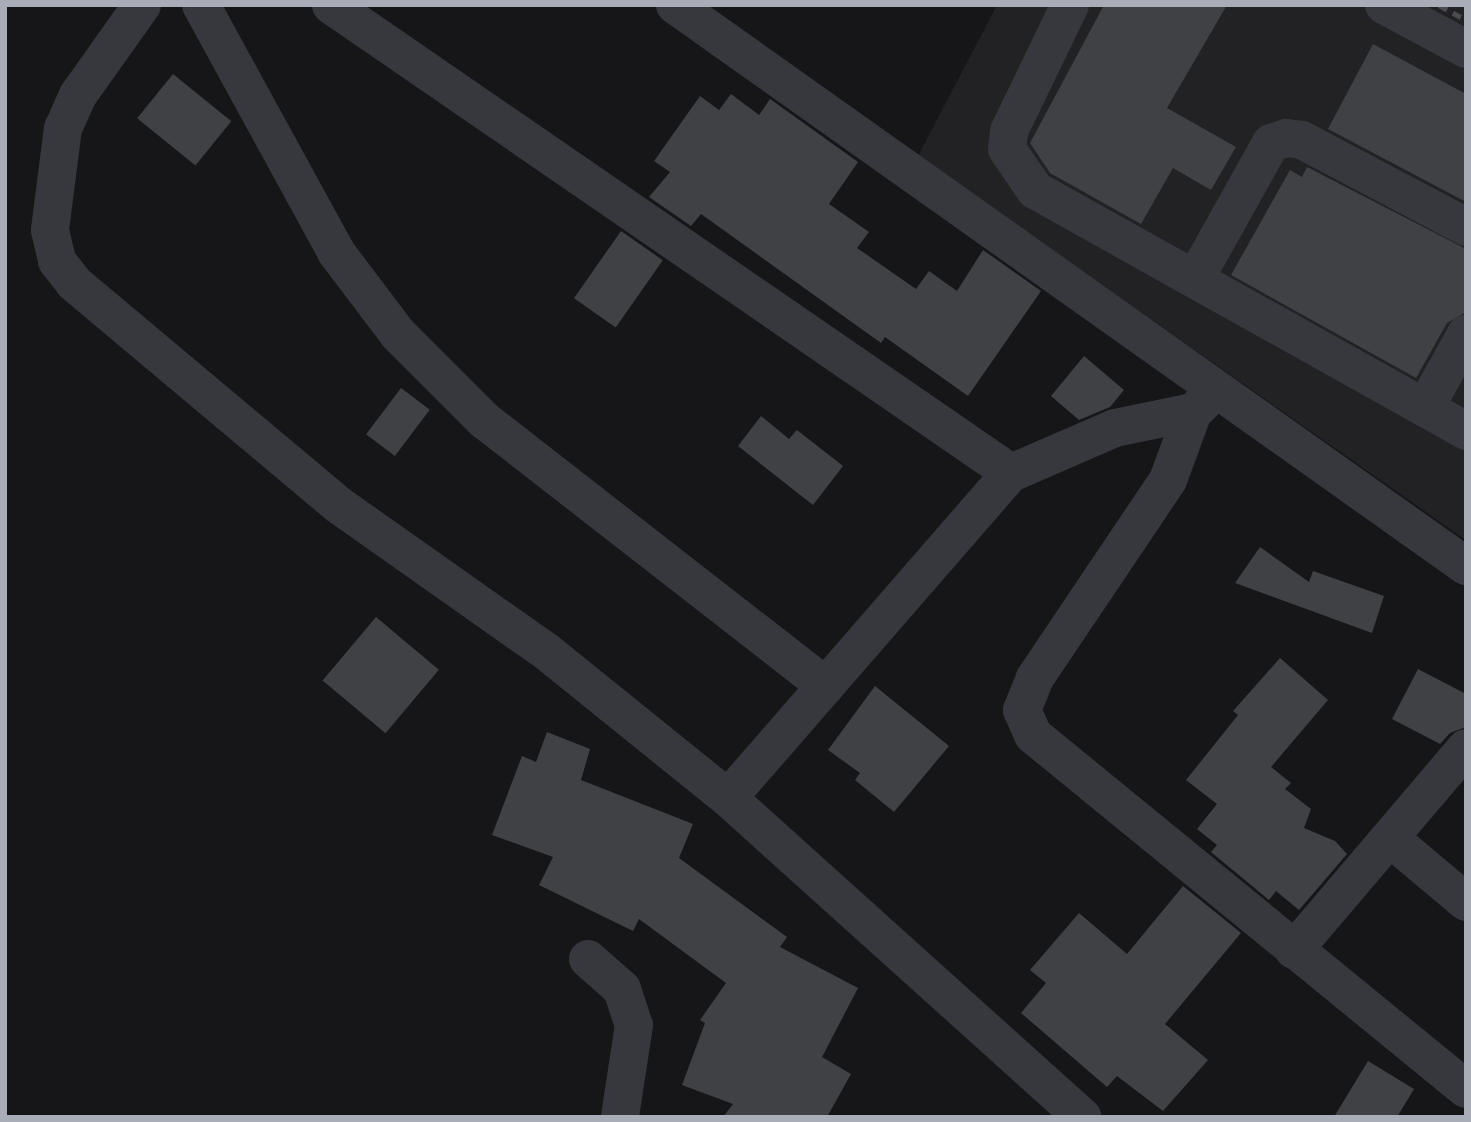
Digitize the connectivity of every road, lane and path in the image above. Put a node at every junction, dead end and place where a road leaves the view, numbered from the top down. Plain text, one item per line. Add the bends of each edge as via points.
1 (142, 5) edge
2 (201, 5) edge
3 (331, 5) edge
4 (675, 5) edge
5 (1070, 5) edge
6 (1384, 5) edge
7 (1466, 50) edge
8 (1466, 227) edge
9 (1195, 279) junction
10 (1466, 334) edge
11 (1205, 401) junction
12 (1425, 408) junction
13 (1466, 431) edge
14 (1011, 473) junction
15 (1466, 566) edge
16 (826, 686) junction
17 (1466, 748) edge
18 (728, 798) junction
19 (1391, 839) junction
20 (1466, 902) edge
21 (1294, 950) junction
22 (588, 959) dead end
23 (1466, 1089) edge
24 (620, 1117) edge
25 (1082, 1117) edge

1 - 18 street via 78,95 63,128 50,230 57,261 74,283 340,506 547,652
2 - 16 street via 329,241 398,334 484,420
3 - 14 street
4 - 11 street
5 - 9 street via 1009,131 1007,149 1035,190
6 - 7 street
8 - 9 street via 1302,140 1286,138 1271,143
9 - 12 street
10 - 12 street
11 - 14 street via 1115,428
11 - 15 street
11 - 21 street via 1168,480 1035,678 1022,710 1032,736
12 - 13 street
14 - 16 street
16 - 18 street
17 - 19 street
18 - 25 street
19 - 20 street
19 - 21 street
21 - 23 street
22 - 24 street via 622,989 634,1025

